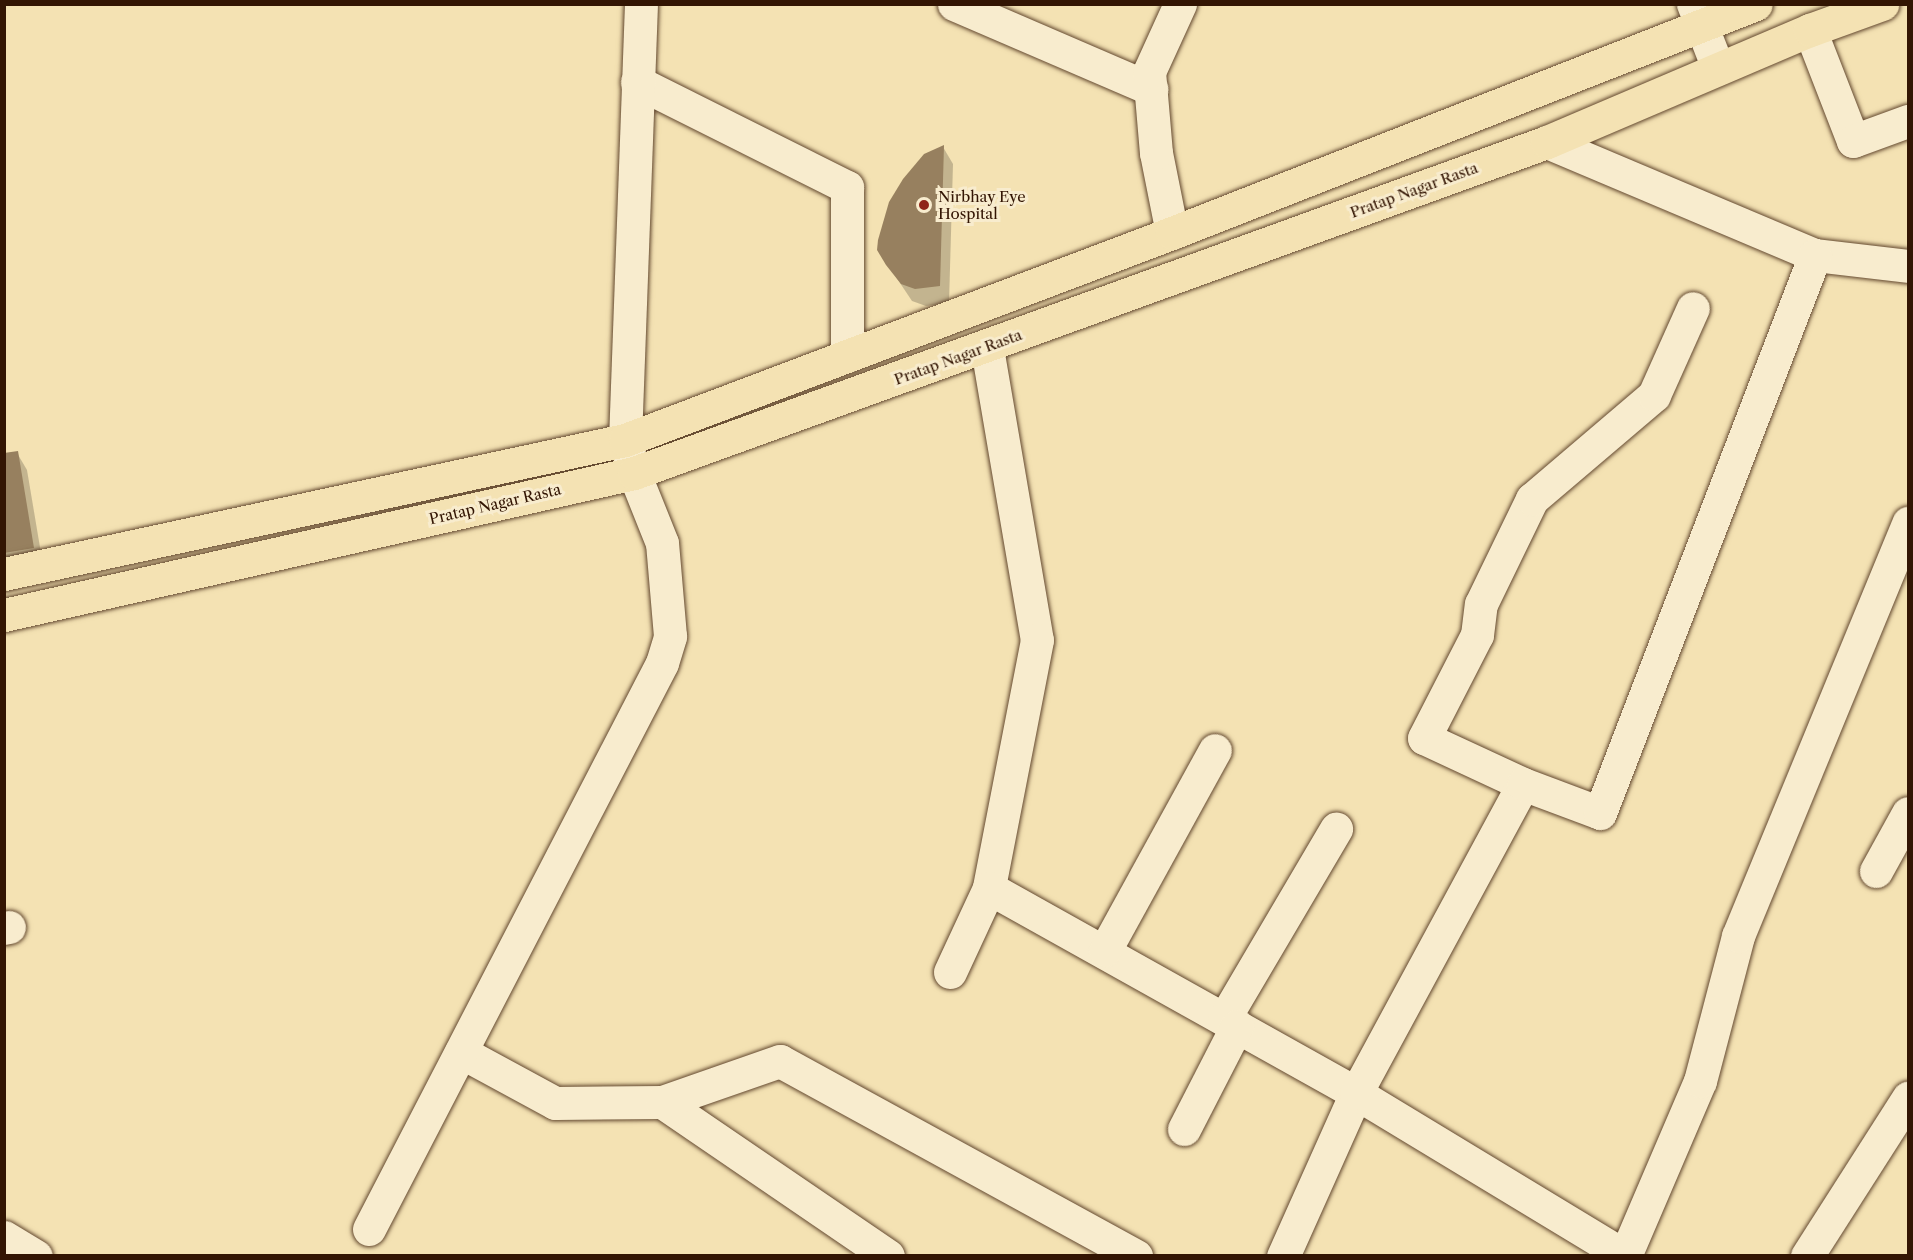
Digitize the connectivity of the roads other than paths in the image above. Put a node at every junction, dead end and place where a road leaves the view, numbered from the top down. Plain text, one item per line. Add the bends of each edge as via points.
1 (641, 4) edge
2 (954, 4) edge
3 (1180, 4) edge
4 (1756, 4) edge
5 (1882, 4) edge
6 (1696, 15) edge
7 (1810, 30) junction
8 (1718, 68) junction
9 (637, 82) junction
10 (1151, 89) junction
11 (1908, 121) edge
12 (1548, 142) junction
13 (1172, 233) junction
14 (1815, 255) junction
15 (1908, 266) edge
16 (1693, 308) dead end
17 (987, 348) junction
18 (847, 356) junction
19 (625, 440) junction
20 (634, 473) junction
21 (1908, 523) edge
22 (4, 574) edge
23 (4, 615) edge
24 (1215, 750) dead end
25 (1523, 784) junction
26 (1908, 813) edge
27 (1336, 830) dead end
28 (1876, 871) dead end
29 (989, 888) junction
30 (1105, 950) junction
31 (950, 972) dead end
32 (1231, 1023) junction
33 (461, 1052) junction
34 (1356, 1093) junction
35 (1908, 1098) edge
36 (662, 1102) junction
37 (1184, 1129) dead end
38 (369, 1229) dead end
39 (4, 1237) edge
40 (36, 1256) edge
41 (888, 1256) edge
42 (1136, 1256) edge
43 (1283, 1256) edge
44 (1625, 1256) edge
45 (1807, 1256) edge

1 - 9 street
2 - 10 street
3 - 10 street via 1149,72
4 - 6 highway
5 - 7 highway, Pratap Nagar Rasta
6 - 8 street
6 - 13 highway
7 - 8 highway, Pratap Nagar Rasta
7 - 11 street via 1853,141
8 - 12 highway, Pratap Nagar Rasta
9 - 18 street via 847,187
9 - 19 street
10 - 13 street via 1156,153
12 - 14 street
12 - 17 highway, Pratap Nagar Rasta
13 - 18 highway
14 - 15 street
14 - 25 street via 1600,813
16 - 25 street via 1654,395 1532,499 1481,604 1478,635 1424,738
17 - 20 highway, Pratap Nagar Rasta
17 - 29 street via 1037,640
18 - 19 highway
19 - 20 street
19 - 22 highway
20 - 23 highway, Pratap Nagar Rasta
20 - 33 street via 662,543 670,636 662,663
21 - 44 street via 1738,936 1700,1081
24 - 30 street
25 - 34 street
26 - 28 street
27 - 32 street
29 - 30 street
29 - 31 street
30 - 32 street
32 - 34 street
32 - 37 street
33 - 36 street via 555,1103
33 - 38 street
34 - 43 street
34 - 44 street
35 - 45 street
36 - 41 street
36 - 42 street via 780,1061
39 - 40 street

